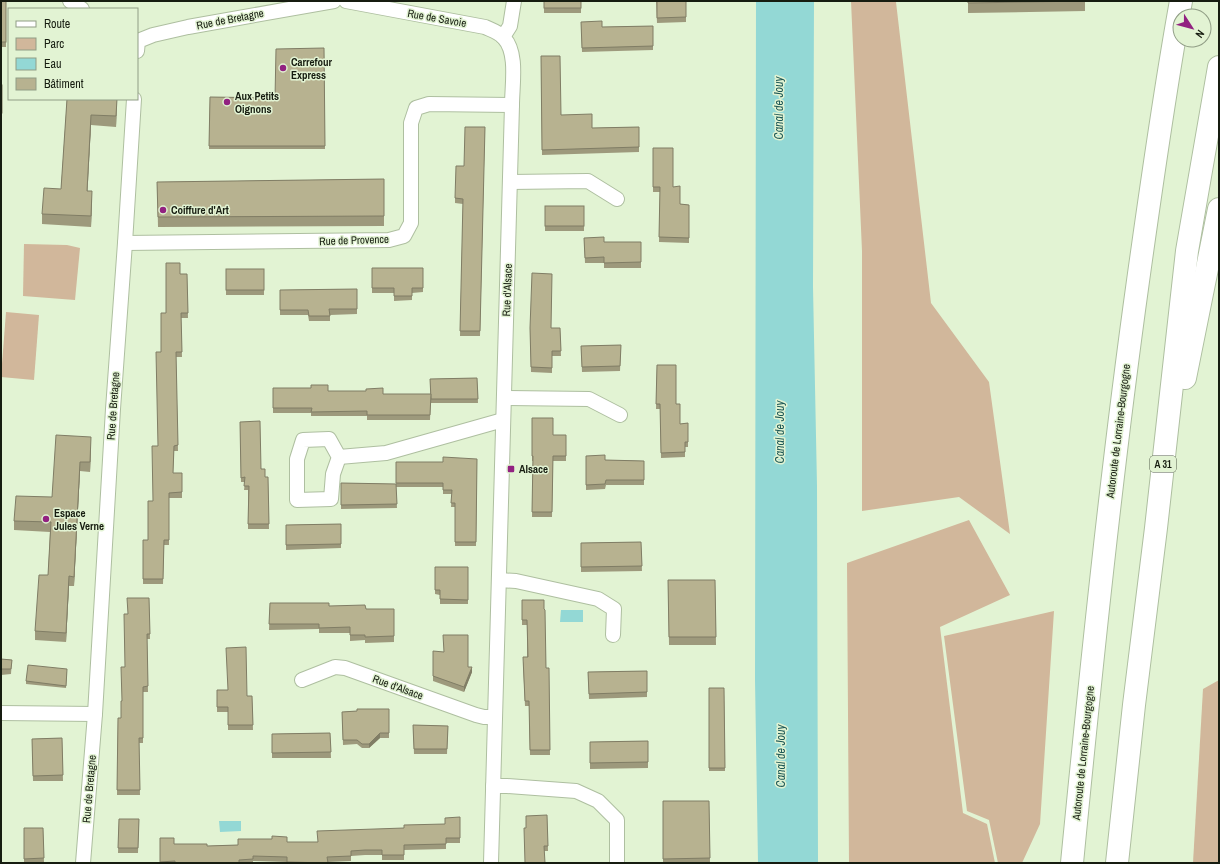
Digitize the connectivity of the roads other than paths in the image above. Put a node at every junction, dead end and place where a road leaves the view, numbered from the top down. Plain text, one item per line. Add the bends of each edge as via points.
1 (70, 1) edge
2 (334, 1) edge
3 (346, 1) edge
4 (514, 1) edge
5 (1181, 1) edge
6 (80, 8) edge
7 (503, 37) junction
8 (138, 43) edge
9 (1219, 67) edge
10 (134, 100) edge
11 (512, 105) junction
12 (510, 182) junction
13 (617, 199) dead end
14 (1219, 209) edge
15 (125, 243) junction
16 (504, 398) junction
17 (620, 416) dead end
18 (503, 420) junction
19 (339, 457) junction
20 (1156, 528) junction
21 (499, 580) junction
22 (613, 635) dead end
23 (302, 680) dead end
24 (1, 713) edge
25 (95, 714) junction
26 (495, 717) junction
27 (493, 786) junction
28 (83, 863) edge
29 (490, 863) edge
30 (617, 863) edge
31 (1072, 863) edge
32 (1117, 863) edge

1 - 6 street
2 - 8 street, Rue de Bretagne via 188,27 153,35
3 - 7 street, Rue de Savoie via 485,27
4 - 7 street via 513,17
5 - 31 highway, Autoroute de Lorraine-Bourgogne via 1146,218 1125,376 1095,631
7 - 11 street, Rue d'Alsace via 509,45 513,62
9 - 20 highway, A 31 via 1187,251
10 - 15 street, Rue de Bretagne
11 - 12 street, Rue d'Alsace
11 - 15 street, Rue de Provence via 429,104 416,108 411,123 411,223 404,236 389,240
12 - 13 street via 588,181
12 - 16 street, Rue d'Alsace
14 - 20 highway
15 - 25 street, Rue de Bretagne
16 - 17 street via 589,399
16 - 18 street, Rue d'Alsace
18 - 19 street via 386,453
18 - 21 street, Rue d'Alsace
19 - 19 street via 329,439 304,440 297,458 297,500 331,499 333,474
20 - 32 highway, A 31
21 - 22 street via 516,581 598,599 614,609
21 - 26 street, Rue d'Alsace
23 - 26 street, Rue d'Alsace via 335,667 345,668 476,715
24 - 25 street
25 - 28 street, Rue de Bretagne
26 - 27 street, Rue d'Alsace
27 - 29 street, Rue d'Alsace
27 - 30 street via 576,791 598,801 616,820

